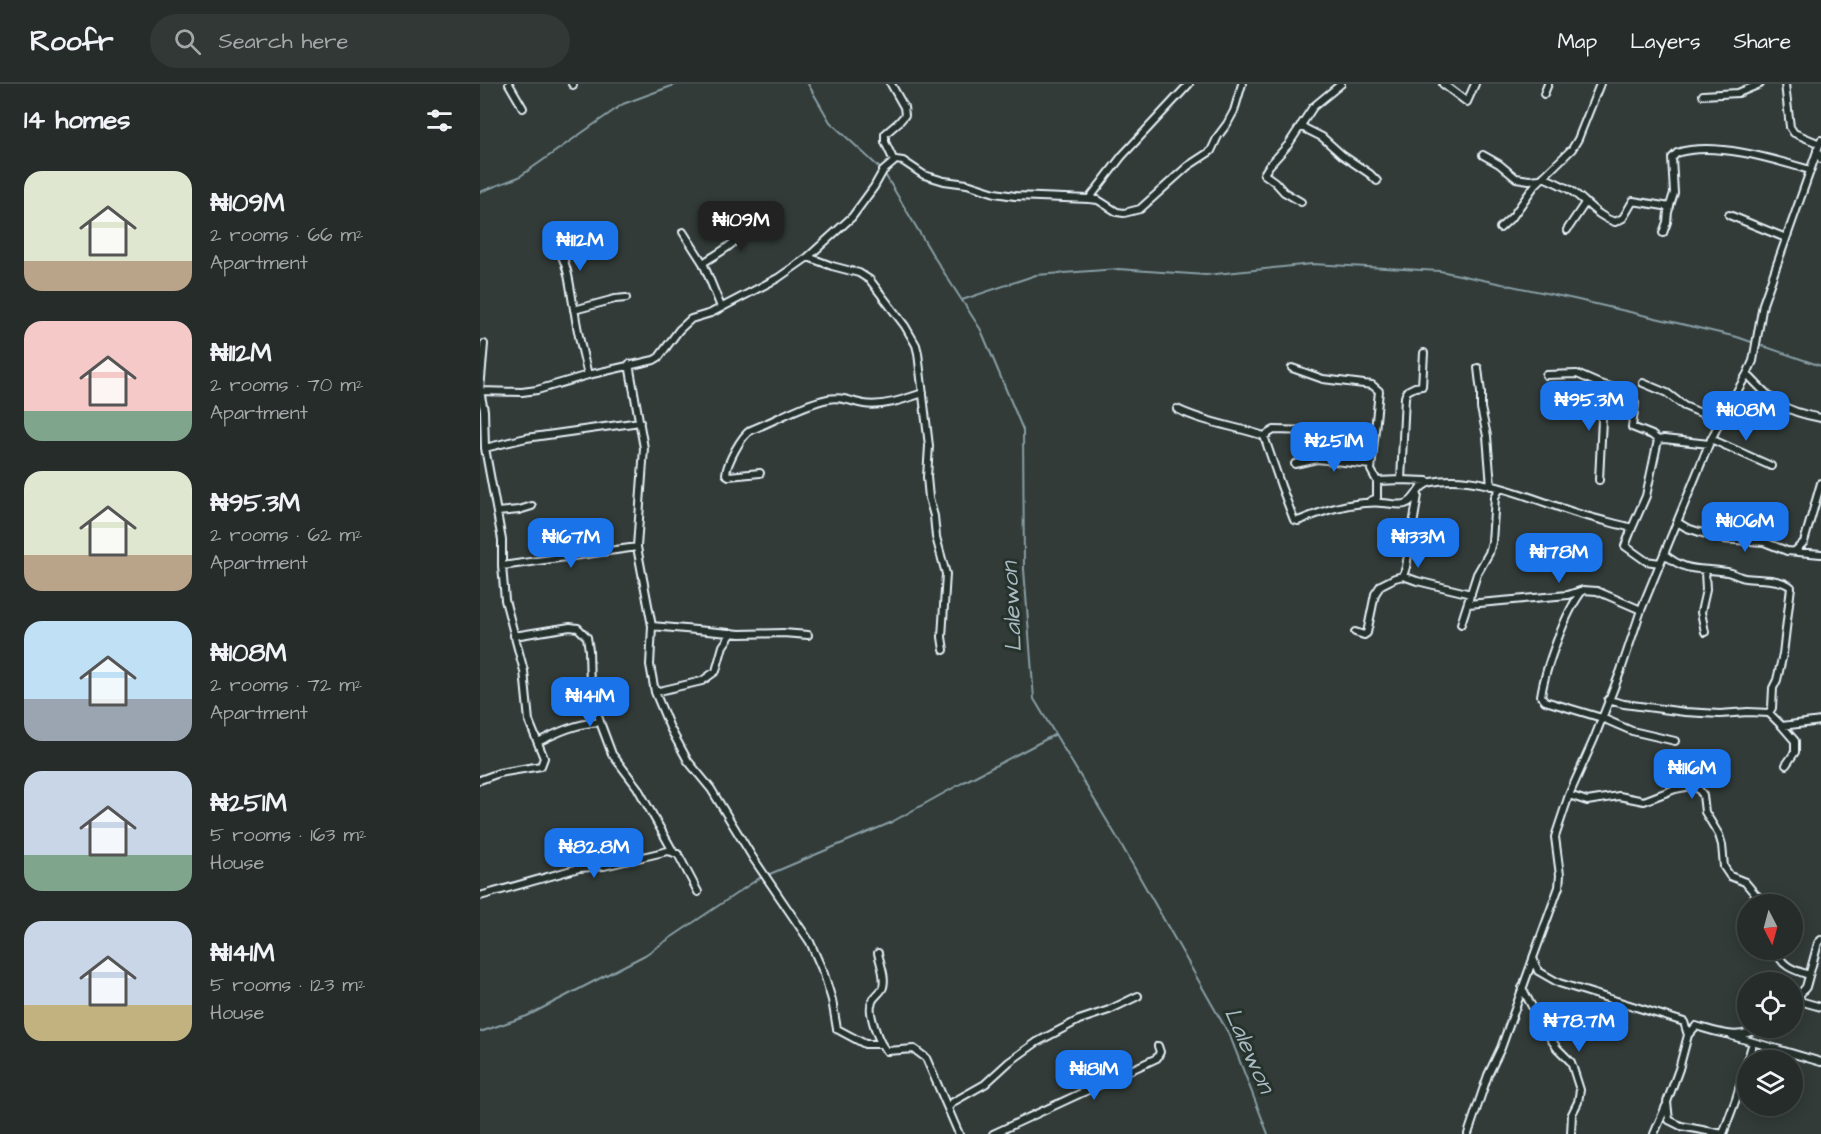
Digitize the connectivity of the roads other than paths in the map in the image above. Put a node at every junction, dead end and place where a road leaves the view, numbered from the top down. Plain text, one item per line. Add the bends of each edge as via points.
1 (509, 84) edge
2 (891, 84) edge
3 (1189, 84) edge
4 (1242, 84) edge
5 (1341, 84) edge
6 (1443, 84) edge
7 (1475, 84) edge
8 (1548, 84) edge
9 (1600, 84) edge
10 (1760, 84) edge
11 (1785, 84) edge
12 (1544, 94) dead end
13 (1703, 95) dead end
14 (523, 108) dead end
15 (1300, 126) junction
16 (1819, 145) edge
17 (1483, 155) dead end
18 (1821, 159) edge
19 (894, 161) junction
20 (1810, 170) junction
21 (1542, 178) junction
22 (1377, 181) dead end
23 (1089, 199) junction
24 (1301, 202) dead end
25 (1585, 203) junction
26 (1670, 207) junction
27 (1729, 215) dead end
28 (747, 217) dead end
29 (1500, 228) dead end
30 (1567, 230) dead end
31 (683, 232) dead end
32 (1663, 233) dead end
33 (1786, 238) junction
34 (556, 246) dead end
35 (808, 257) junction
36 (703, 263) junction
37 (626, 298) dead end
38 (721, 307) junction
39 (574, 310) junction
40 (484, 344) dead end
41 (1424, 353) dead end
42 (629, 364) junction
43 (1292, 368) dead end
44 (1478, 368) dead end
45 (1747, 374) junction
46 (588, 375) junction
47 (1546, 375) dead end
48 (1643, 383) dead end
49 (1600, 384) junction
50 (480, 391) edge
51 (922, 393) junction
52 (1177, 408) dead end
53 (1821, 418) edge
54 (1720, 421) junction
55 (640, 423) junction
56 (1311, 430) dead end
57 (1264, 436) junction
58 (1658, 440) junction
59 (1710, 442) junction
60 (485, 448) junction
61 (1295, 464) dead end
62 (1371, 465) junction
63 (1771, 466) dead end
64 (760, 472) dead end
65 (1401, 480) junction
66 (1599, 480) dead end
67 (1377, 481) junction
68 (1429, 483) junction
69 (1821, 483) edge
70 (1491, 486) junction
71 (1500, 488) junction
72 (1419, 489) junction
73 (1364, 503) junction
74 (532, 506) dead end
75 (497, 512) junction
76 (1677, 522) junction
77 (1632, 528) junction
78 (637, 547) junction
79 (1795, 551) junction
80 (1664, 554) junction
81 (1821, 554) edge
82 (1660, 563) junction
83 (501, 567) junction
84 (1705, 571) junction
85 (1403, 576) junction
86 (1583, 590) junction
87 (1471, 594) junction
88 (1468, 604) junction
89 (1641, 610) junction
90 (1461, 624) dead end
91 (652, 626) junction
92 (1355, 632) dead end
93 (1705, 632) dead end
94 (732, 633) junction
95 (808, 635) dead end
96 (514, 636) junction
97 (944, 650) dead end
98 (655, 692) junction
99 (1608, 700) junction
100 (1769, 713) junction
101 (1602, 718) junction
102 (1821, 721) edge
103 (600, 722) junction
104 (1782, 726) junction
105 (1675, 741) dead end
106 (538, 742) junction
107 (1786, 765) dead end
108 (480, 780) edge
109 (1569, 795) junction
110 (674, 853) junction
111 (698, 892) dead end
112 (1755, 894) edge
113 (480, 896) edge
114 (1821, 940) edge
115 (878, 953) dead end
116 (1533, 958) junction
117 (1781, 960) edge
118 (1809, 975) junction
119 (1522, 988) junction
120 (1803, 990) edge
121 (1138, 996) dead end
122 (1803, 1002) edge
123 (1821, 1007) edge
124 (1737, 1034) edge
125 (1688, 1035) junction
126 (1729, 1035) junction
127 (1753, 1042) junction
128 (881, 1044) junction
129 (1158, 1046) dead end
130 (1821, 1062) edge
131 (1667, 1102) junction
132 (948, 1108) junction
133 (958, 1134) edge
134 (993, 1134) edge
135 (1468, 1134) edge
136 (1571, 1134) edge
137 (1654, 1134) edge
138 (1723, 1134) edge

1 - 14 street
2 - 19 street via 905,115 885,134
3 - 23 street via 1122,156
4 - 23 street via 1234,111 1211,151 1140,208 1117,212
5 - 15 street via 1313,107
6 - 7 street via 1467,102
8 - 12 street
9 - 21 street via 1572,149
10 - 13 street via 1738,93
11 - 16 street via 1790,127
15 - 22 street via 1322,137
15 - 24 street via 1264,174
16 - 18 street
16 - 20 street
17 - 21 street via 1516,178
19 - 23 street via 903,161 924,175 995,193
19 - 35 street via 852,217
20 - 26 street via 1721,149 1682,151 1672,158 1674,193
20 - 33 street
21 - 25 street via 1570,189
21 - 29 street
25 - 26 street via 1615,222 1623,218 1634,201
25 - 30 street
26 - 32 street
27 - 33 street
28 - 36 street via 736,241
31 - 36 street
33 - 45 street via 1763,304
34 - 39 street via 568,273
35 - 38 street via 778,278
35 - 51 street via 870,280 916,345
36 - 38 street
37 - 39 street
38 - 42 street via 691,319 659,357
39 - 46 street
40 - 50 street
41 - 65 street via 1422,386 1407,391
42 - 46 street
42 - 55 street
43 - 62 street via 1323,379 1372,385 1379,391
44 - 70 street
45 - 53 street via 1782,407
45 - 54 street
46 - 50 street via 537,390
47 - 49 street via 1576,374
48 - 54 street
49 - 58 street via 1623,390 1632,397 1632,427
49 - 66 street
50 - 60 street
51 - 64 street via 870,404 827,399 751,430 733,455 726,474
51 - 97 street via 929,446 929,498 946,574
52 - 57 street via 1196,418
54 - 59 street
55 - 60 street via 526,438
55 - 78 street via 644,458
56 - 57 street via 1274,430
57 - 73 street via 1294,520
58 - 59 street
58 - 77 street via 1646,496
59 - 63 street
59 - 76 street
60 - 75 street
61 - 62 street via 1317,459
62 - 67 street
65 - 67 street
65 - 68 street
67 - 73 street via 1377,498
68 - 70 street via 1451,480
68 - 72 street
69 - 79 street via 1804,542
70 - 71 street
71 - 77 street
71 - 87 street via 1495,497 1489,553
72 - 73 street via 1407,504
72 - 85 street
74 - 75 street
75 - 83 street
76 - 79 street via 1720,539 1764,542
76 - 80 street
77 - 82 street via 1625,546 1646,561
78 - 83 street
78 - 91 street
79 - 81 street
80 - 82 street
80 - 84 street via 1678,565
82 - 89 street
83 - 96 street
84 - 93 street via 1701,612
84 - 100 street via 1766,579 1791,587 1783,654
85 - 87 street
85 - 92 street via 1381,585 1375,594 1367,633
86 - 88 street
86 - 89 street via 1597,591
86 - 101 street via 1552,654 1540,696 1545,701
87 - 88 street
88 - 90 street
89 - 99 street
91 - 94 street
91 - 98 street via 650,665
94 - 95 street
94 - 98 street via 723,646 716,671 702,681
96 - 103 street via 570,627 585,633 590,687
96 - 106 street via 524,671 529,721
98 - 128 street via 688,761 711,789 810,942 824,974 837,1029 865,1044
99 - 100 street via 1685,712
99 - 101 street
100 - 104 street
101 - 105 street via 1632,731
101 - 109 street
102 - 104 street
103 - 106 street via 566,729
103 - 110 street via 616,760 637,787
104 - 107 street via 1795,741
106 - 108 street via 544,758 541,766
109 - 112 street via 1587,801 1619,796 1644,801 1675,789 1697,787 1703,795 1705,812 1719,835 1724,867
109 - 116 street via 1555,837 1559,887
110 - 111 street
110 - 113 street via 579,868
114 - 118 street
115 - 128 street via 884,981 871,1008
116 - 119 street
116 - 125 street via 1538,971 1559,983 1684,1022
117 - 118 street
118 - 120 street
119 - 135 street
119 - 136 street via 1543,1027 1571,1062 1580,1090 1572,1114
121 - 132 street via 1078,1020 1037,1042
122 - 123 street
124 - 126 street
125 - 126 street via 1696,1026
125 - 131 street
126 - 127 street
127 - 130 street
127 - 138 street
128 - 132 street via 887,1051 909,1048 922,1054
129 - 134 street via 1157,1058
131 - 137 street
131 - 138 street via 1670,1119 1681,1126
132 - 133 street

